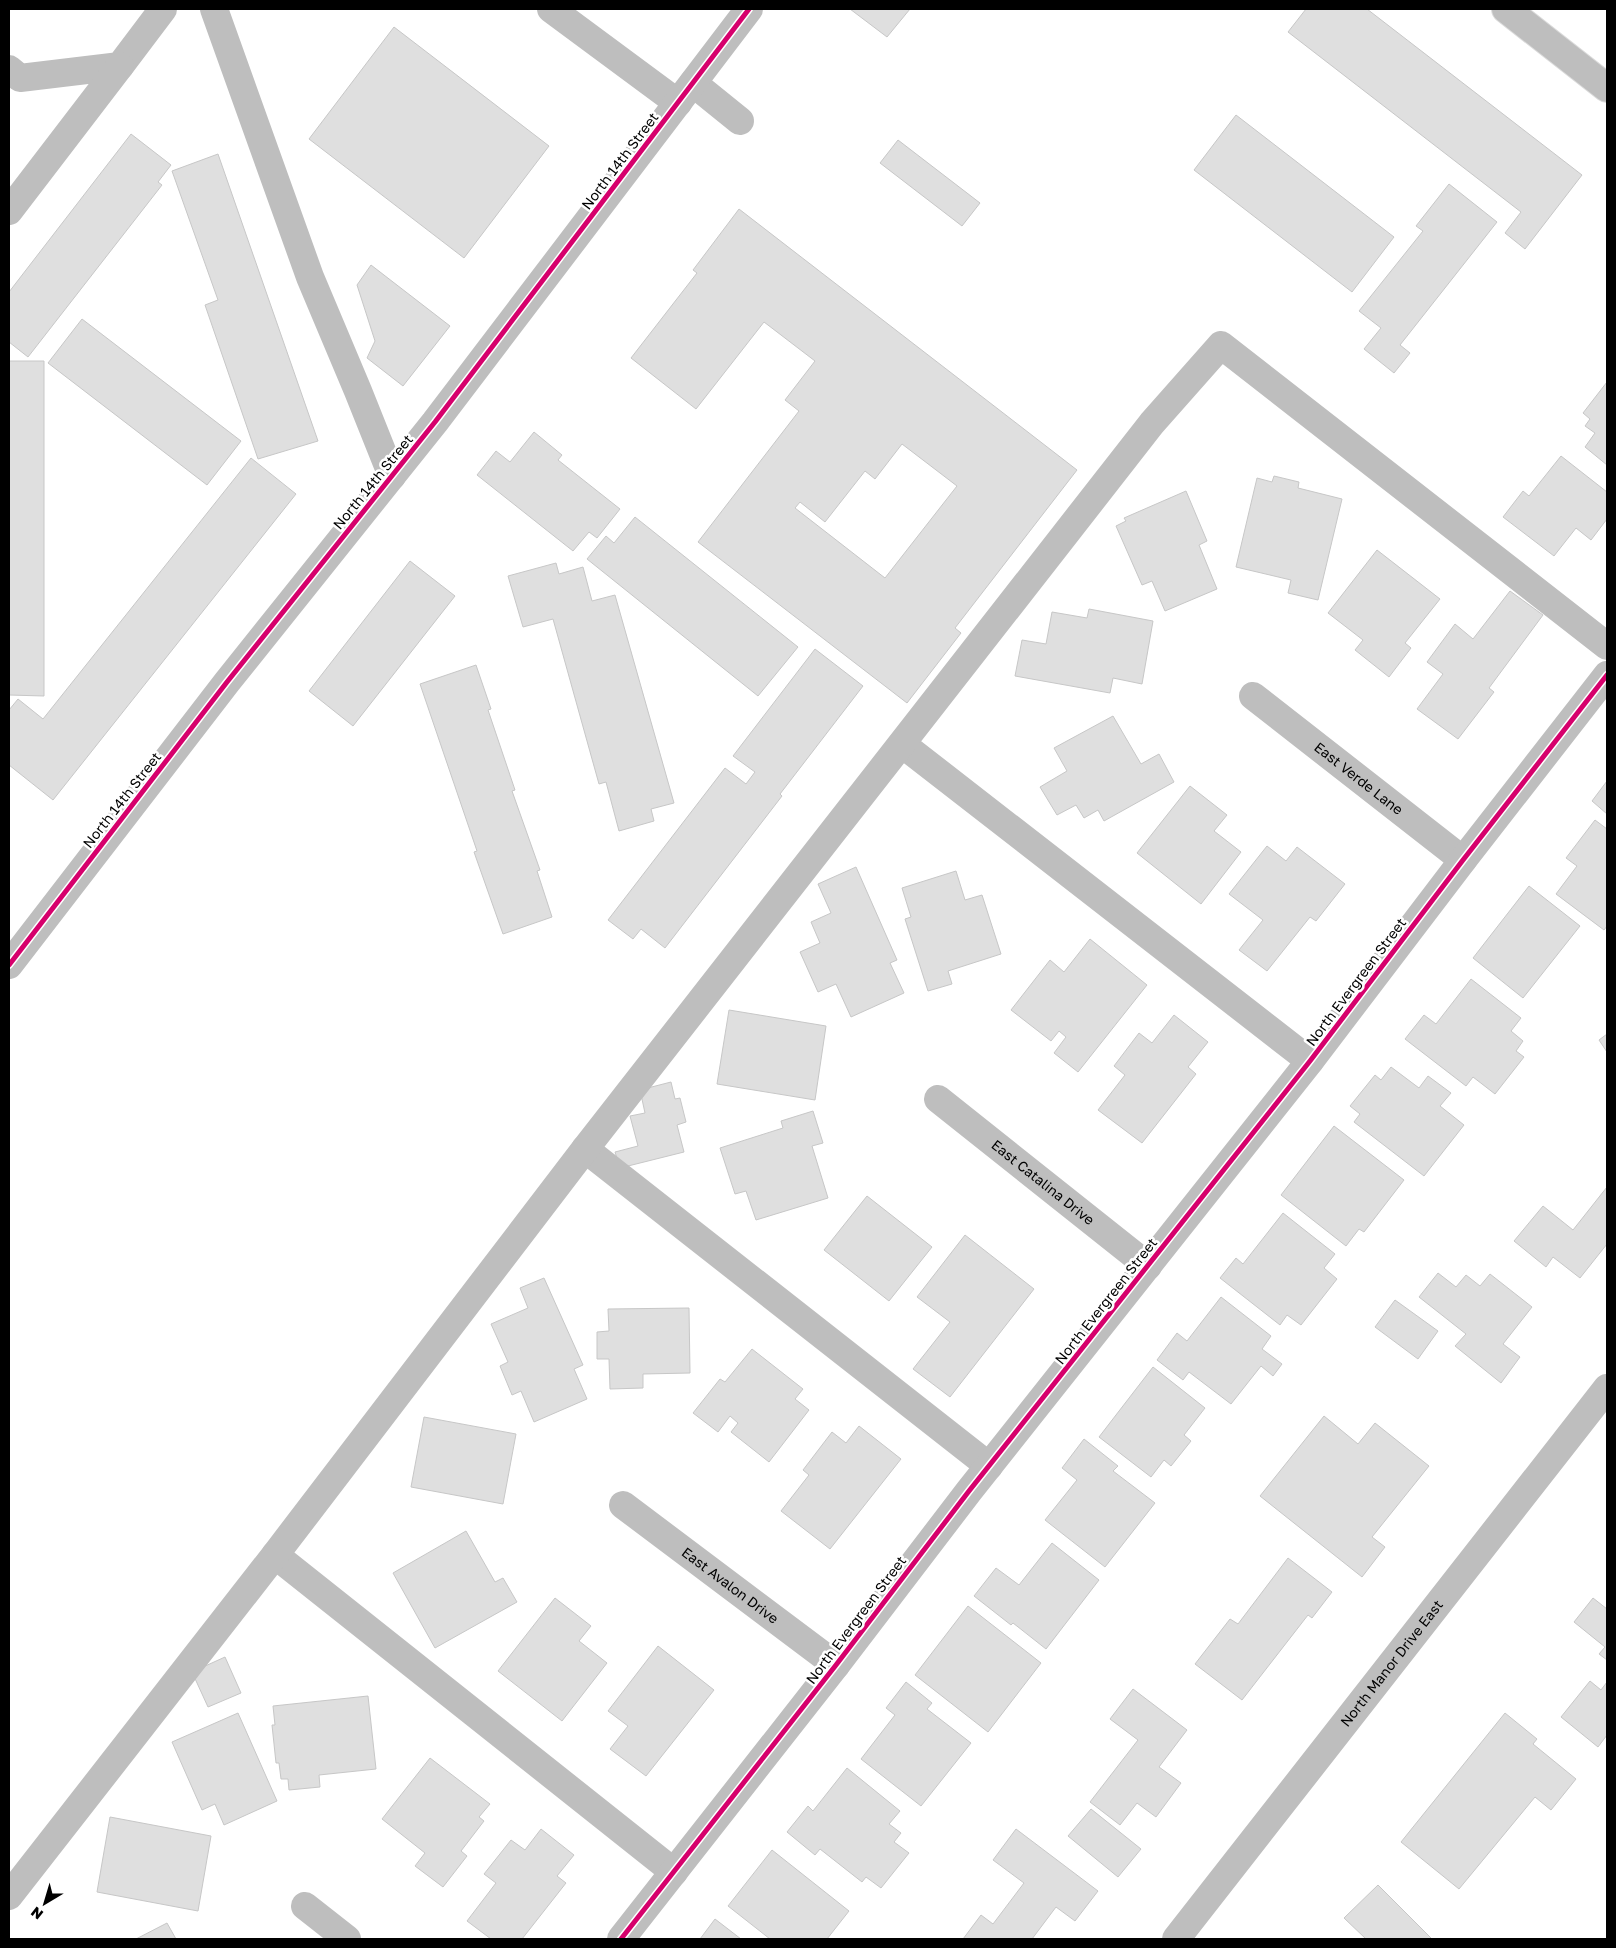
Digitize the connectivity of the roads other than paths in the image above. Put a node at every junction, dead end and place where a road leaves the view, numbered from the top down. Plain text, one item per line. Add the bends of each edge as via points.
1 (163, 9) edge
2 (214, 9) edge
3 (551, 9) edge
4 (750, 9) edge
5 (1506, 9) edge
6 (120, 66) junction
7 (9, 69) edge
8 (1607, 88) edge
9 (686, 93) junction
10 (740, 121) dead end
11 (9, 211) edge
12 (392, 476) junction
13 (1607, 646) edge
14 (1607, 675) edge
15 (1253, 696) dead end
16 (902, 744) junction
17 (1463, 860) junction
18 (9, 965) edge
19 (1310, 1061) junction
20 (938, 1099) dead end
21 (585, 1148) junction
22 (1148, 1266) junction
23 (1607, 1388) edge
24 (989, 1466) junction
25 (623, 1505) dead end
26 (274, 1554) junction
27 (836, 1665) junction
28 (674, 1872) junction
29 (9, 1896) edge
30 (305, 1906) dead end
31 (347, 1939) edge
32 (621, 1939) edge
33 (1176, 1939) edge

1 - 6 street
2 - 12 street via 310,277
3 - 9 street
4 - 9 street, North 14th Street
5 - 8 street
6 - 7 street via 20,78
6 - 11 street
9 - 10 street
9 - 12 street, North 14th Street
12 - 18 street, North 14th Street via 227,682
13 - 16 street via 1221,346 1152,423
14 - 17 street, North Evergreen Street
15 - 17 street, East Verde Lane
16 - 19 street
16 - 21 street
17 - 19 street, North Evergreen Street
19 - 22 street, North Evergreen Street
20 - 22 street, East Catalina Drive
21 - 24 street
21 - 26 street
22 - 24 street, North Evergreen Street
23 - 33 street, North Manor Drive East
24 - 27 street, North Evergreen Street
25 - 27 street, East Avalon Drive
26 - 28 street
26 - 29 street
27 - 28 street, North Evergreen Street
28 - 32 street, North Evergreen Street
30 - 31 street

